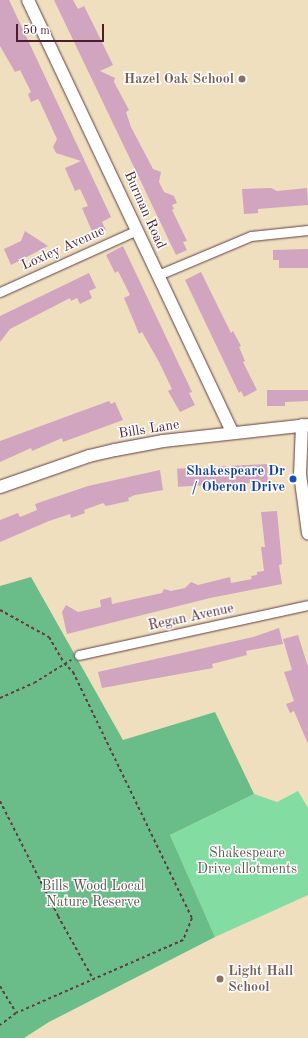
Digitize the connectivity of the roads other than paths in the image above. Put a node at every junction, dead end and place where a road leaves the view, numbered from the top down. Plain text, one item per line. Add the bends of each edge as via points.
1 (28, 0) edge
2 (137, 230) junction
3 (308, 230) edge
4 (158, 275) junction
5 (0, 292) edge
6 (305, 425) edge
7 (232, 432) junction
8 (0, 488) edge
9 (308, 533) edge
10 (308, 605) edge
11 (79, 655) road end

1 - 2 street, Burman Road
2 - 4 street, Burman Road
2 - 5 street, Loxley Avenue
3 - 4 street via 251,236
4 - 7 street, Burman Road
6 - 7 street, Bills Lane
6 - 9 street via 300,474
7 - 8 street, Bills Lane via 88,456
10 - 11 street, Regan Avenue

